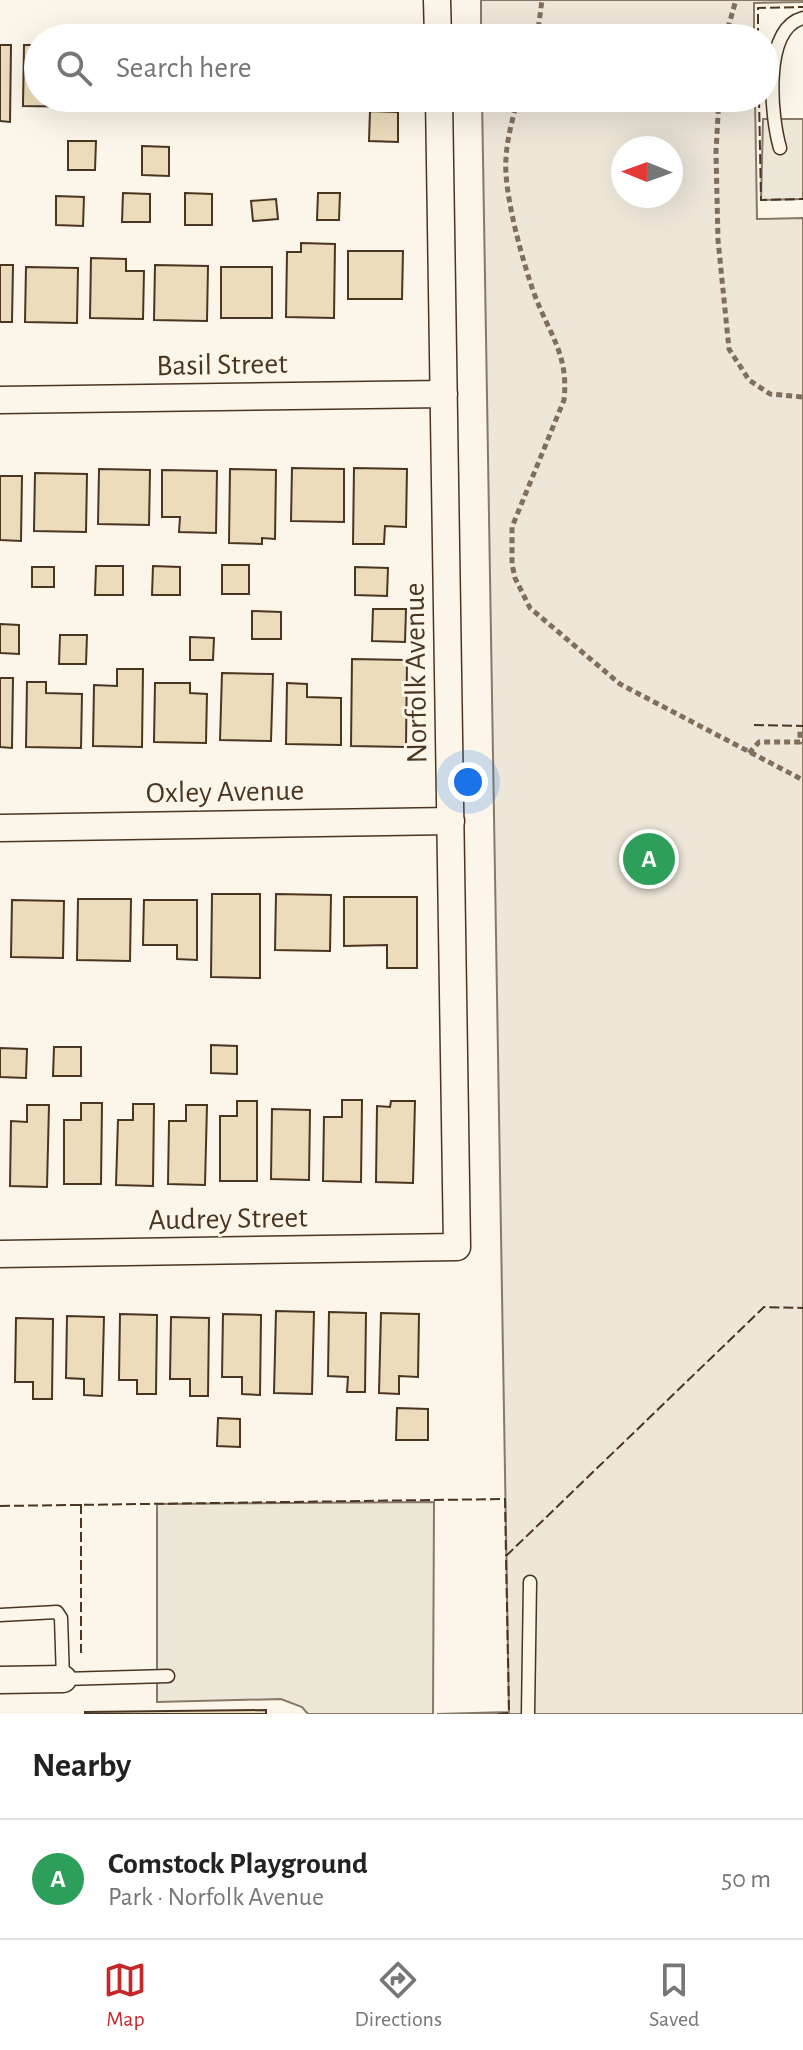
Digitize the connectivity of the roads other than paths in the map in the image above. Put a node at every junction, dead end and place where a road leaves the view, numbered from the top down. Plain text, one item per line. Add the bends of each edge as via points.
1 (437, 0) edge
2 (803, 18) edge
3 (438, 24) edge
4 (779, 40) edge
5 (439, 112) edge
6 (774, 112) edge
7 (780, 148) dead end
8 (444, 394) junction
9 (0, 400) edge
10 (451, 821) junction
11 (0, 828) edge
12 (457, 1247) joint
13 (0, 1254) edge
14 (530, 1582) dead end
15 (0, 1615) edge
16 (168, 1676) dead end
17 (63, 1679) junction
18 (0, 1680) edge
19 (528, 1714) edge

1 - 3 street
2 - 4 lane
5 - 8 street, Norfolk Avenue
6 - 7 lane
8 - 9 street, Basil Street
8 - 10 street, Norfolk Avenue
10 - 11 street, Oxley Avenue
10 - 12 street, Norfolk Avenue
12 - 13 street, Audrey Street
14 - 19 lane
15 - 17 lane via 57,1612
16 - 17 lane
17 - 18 street

